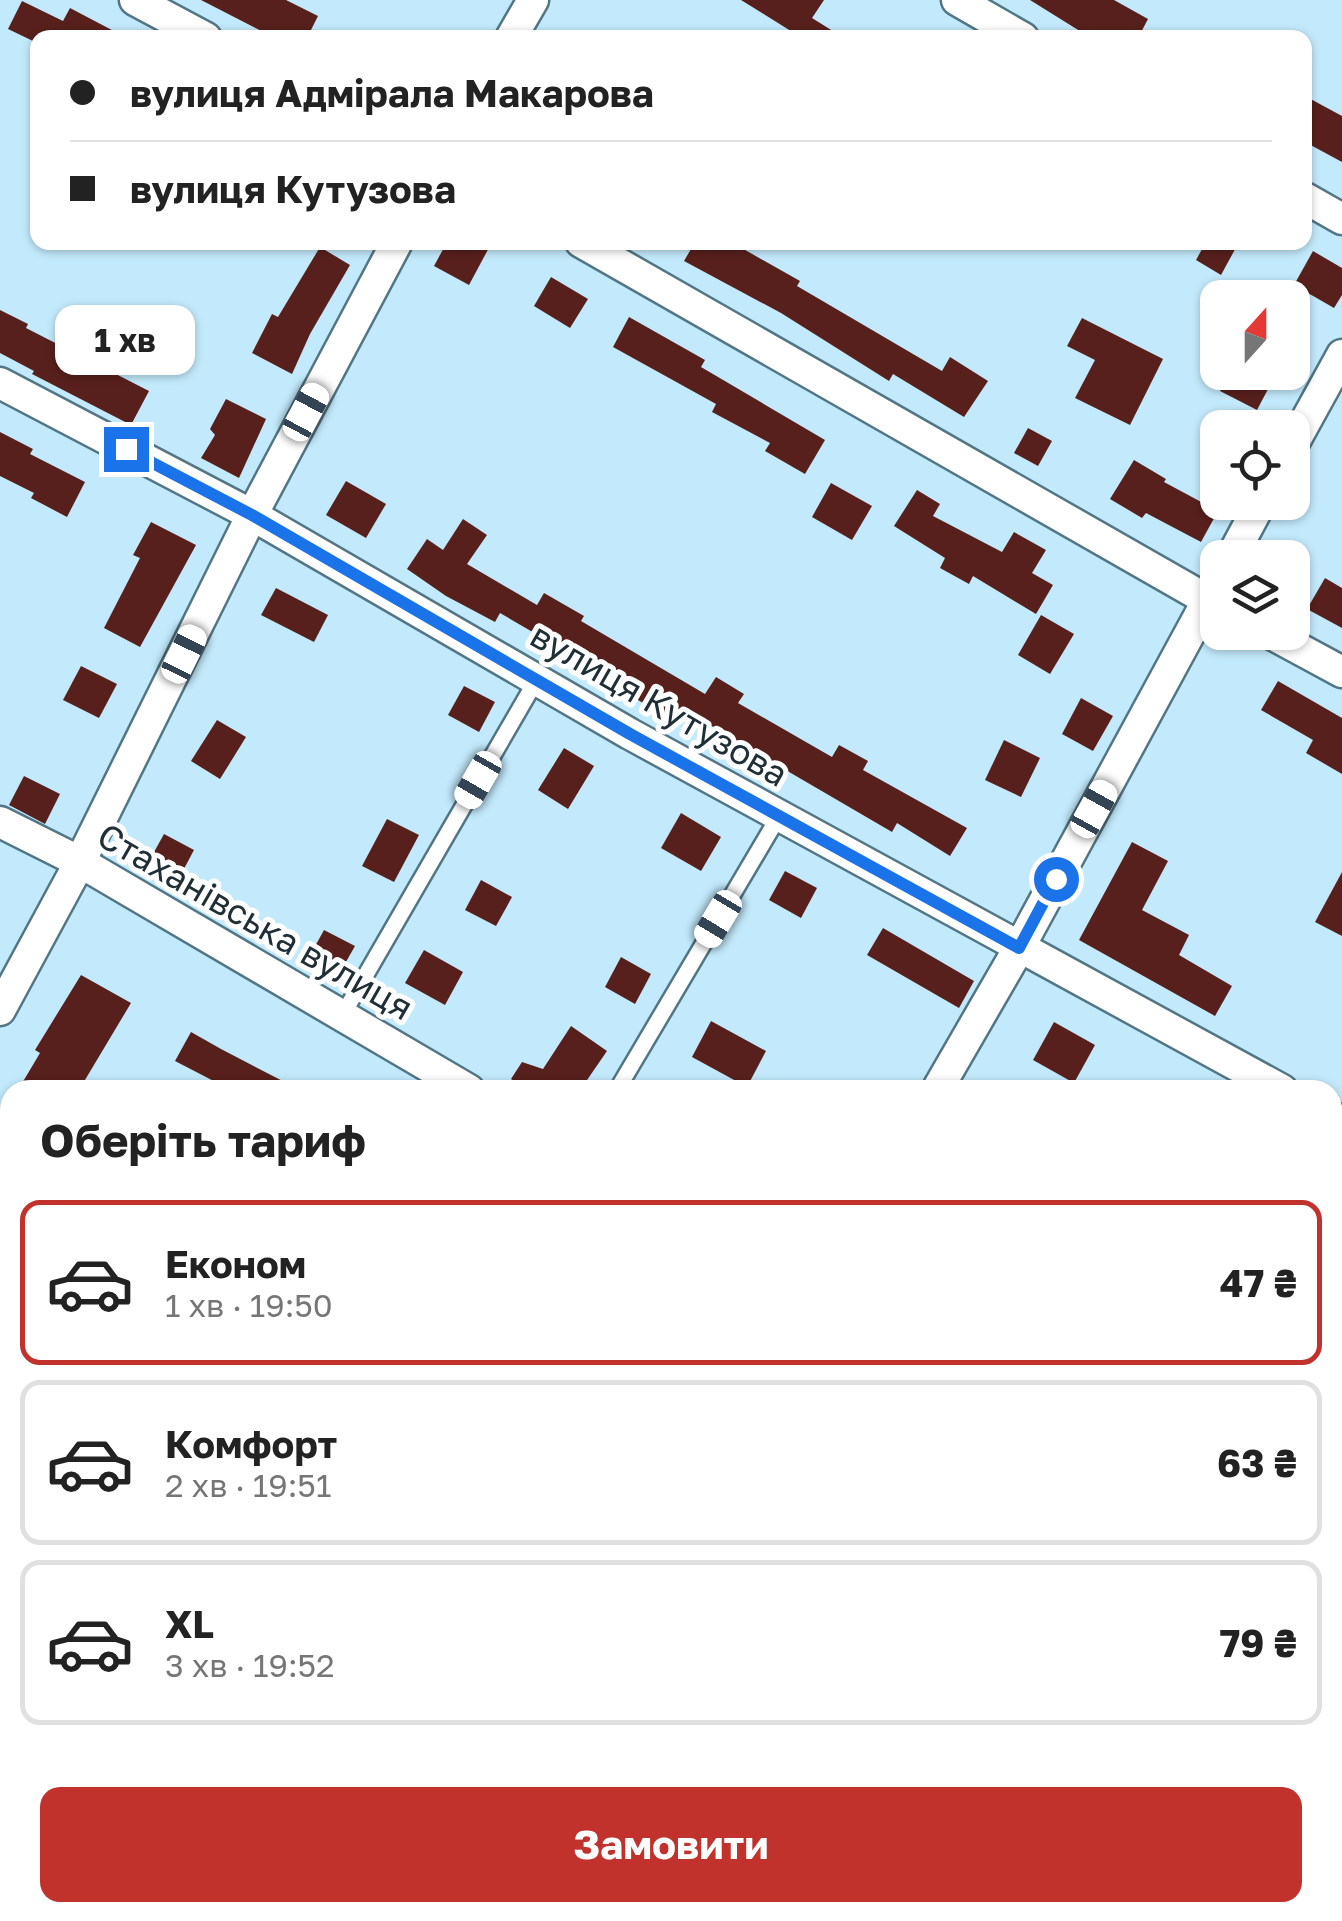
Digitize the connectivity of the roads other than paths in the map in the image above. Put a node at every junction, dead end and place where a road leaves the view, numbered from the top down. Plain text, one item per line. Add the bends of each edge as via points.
1 (135, 0) edge
2 (533, 0) edge
3 (957, 0) edge
4 (191, 30) edge
5 (516, 30) edge
6 (1009, 30) edge
7 (1312, 202) edge
8 (1342, 218) edge
9 (393, 250) edge
10 (595, 250) edge
11 (1342, 355) edge
12 (0, 384) edge
13 (1310, 413) edge
14 (252, 515) junction
15 (1200, 588) edge
16 (1200, 621) edge
17 (1301, 650) edge
18 (1342, 672) edge
19 (537, 679) junction
20 (779, 816) junction
21 (0, 822) edge
22 (80, 862) junction
23 (1019, 948) junction
24 (0, 1010) edge
25 (342, 1016) junction
26 (452, 1080) edge
27 (623, 1080) edge
28 (944, 1080) edge
29 (1246, 1080) edge

1 - 4 street
2 - 5 street
3 - 6 street
7 - 8 street
9 - 14 street
10 - 15 street
11 - 13 street
12 - 14 street, вулиця Кутузова
14 - 19 street, вулиця Кутузова
14 - 22 street
16 - 23 street
17 - 18 street
19 - 20 street, вулиця Кутузова
19 - 25 lane
20 - 23 street, вулиця Кутузова
20 - 27 lane
21 - 22 street, Стаханівська вулиця
22 - 24 street
22 - 25 street, Стаханівська вулиця
23 - 28 street
23 - 29 street, вулиця Кутузова
25 - 26 street, Стаханівська вулиця

